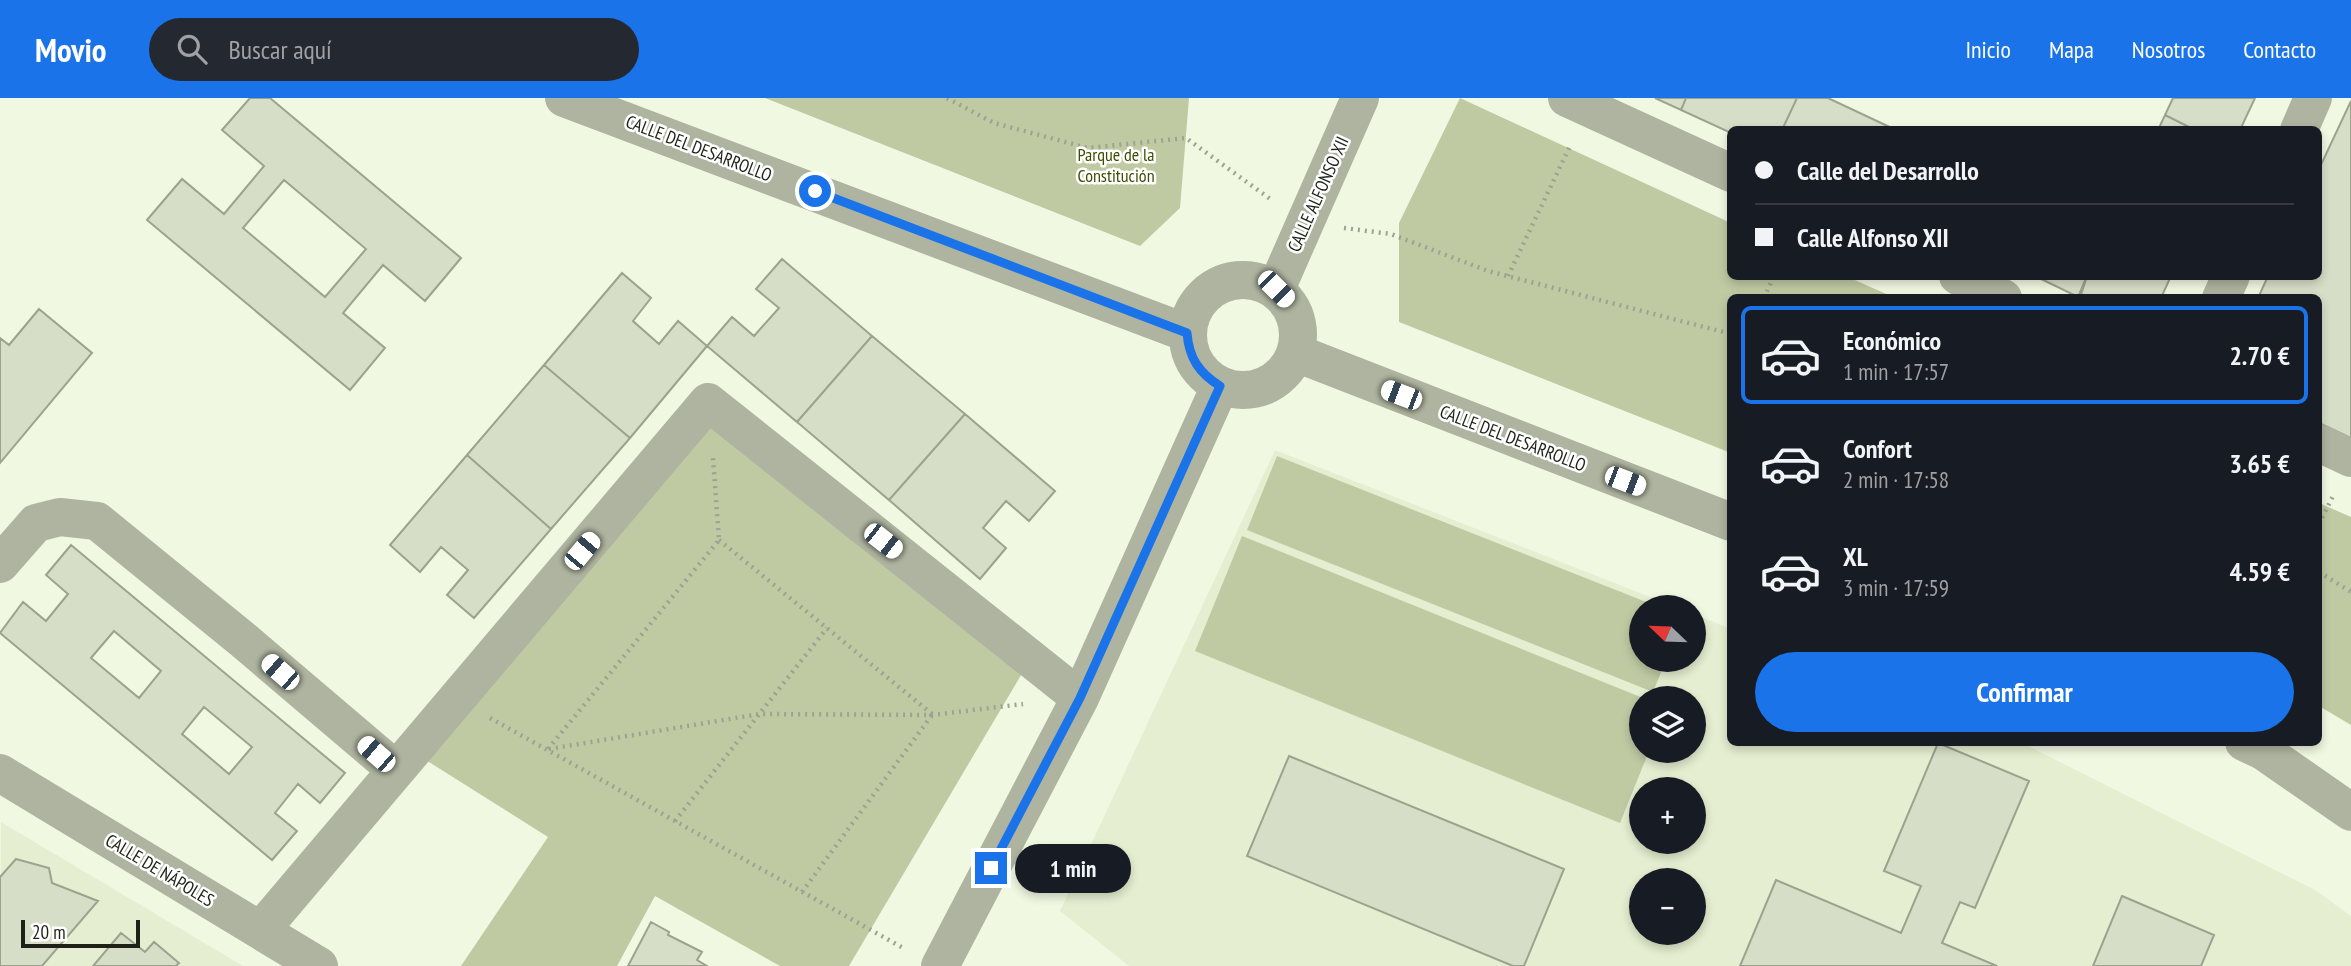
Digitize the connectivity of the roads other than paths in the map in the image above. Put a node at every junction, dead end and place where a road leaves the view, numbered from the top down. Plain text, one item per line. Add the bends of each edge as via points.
1 (564, 98) edge
2 (1360, 98) edge
3 (2313, 98) edge
4 (1578, 103) edge
5 (2301, 126) edge
6 (1727, 171) edge
7 (1966, 280) edge
8 (1276, 289) junction
9 (1995, 294) edge
10 (1187, 333) junction
11 (1296, 353) junction
12 (1220, 386) junction
13 (2322, 444) edge
14 (2351, 458) edge
15 (1727, 520) edge
16 (0, 564) edge
17 (1080, 698) junction
18 (2252, 746) edge
19 (396, 770) junction
20 (0, 773) edge
21 (2351, 812) edge
22 (261, 930) junction
23 (926, 959) edge
24 (319, 966) edge

1 - 10 street, CALLE DEL DESARROLLO
2 - 8 street, CALLE ALFONSO XII
3 - 5 street
4 - 6 street
7 - 9 street
8 - 10 street via 1247,279 1218,284 1196,304
8 - 11 street via 1297,318
10 - 12 street via 1195,365
11 - 12 street via 1287,369 1257,390
11 - 15 street, CALLE DEL DESARROLLO
12 - 17 street
13 - 14 street
16 - 19 street via 36,523 60,517 97,522
17 - 19 street via 708,402
17 - 23 street
18 - 21 street
19 - 22 street
20 - 22 street, CALLE DE NÁPOLES
22 - 24 street, CALLE DE NÁPOLES

